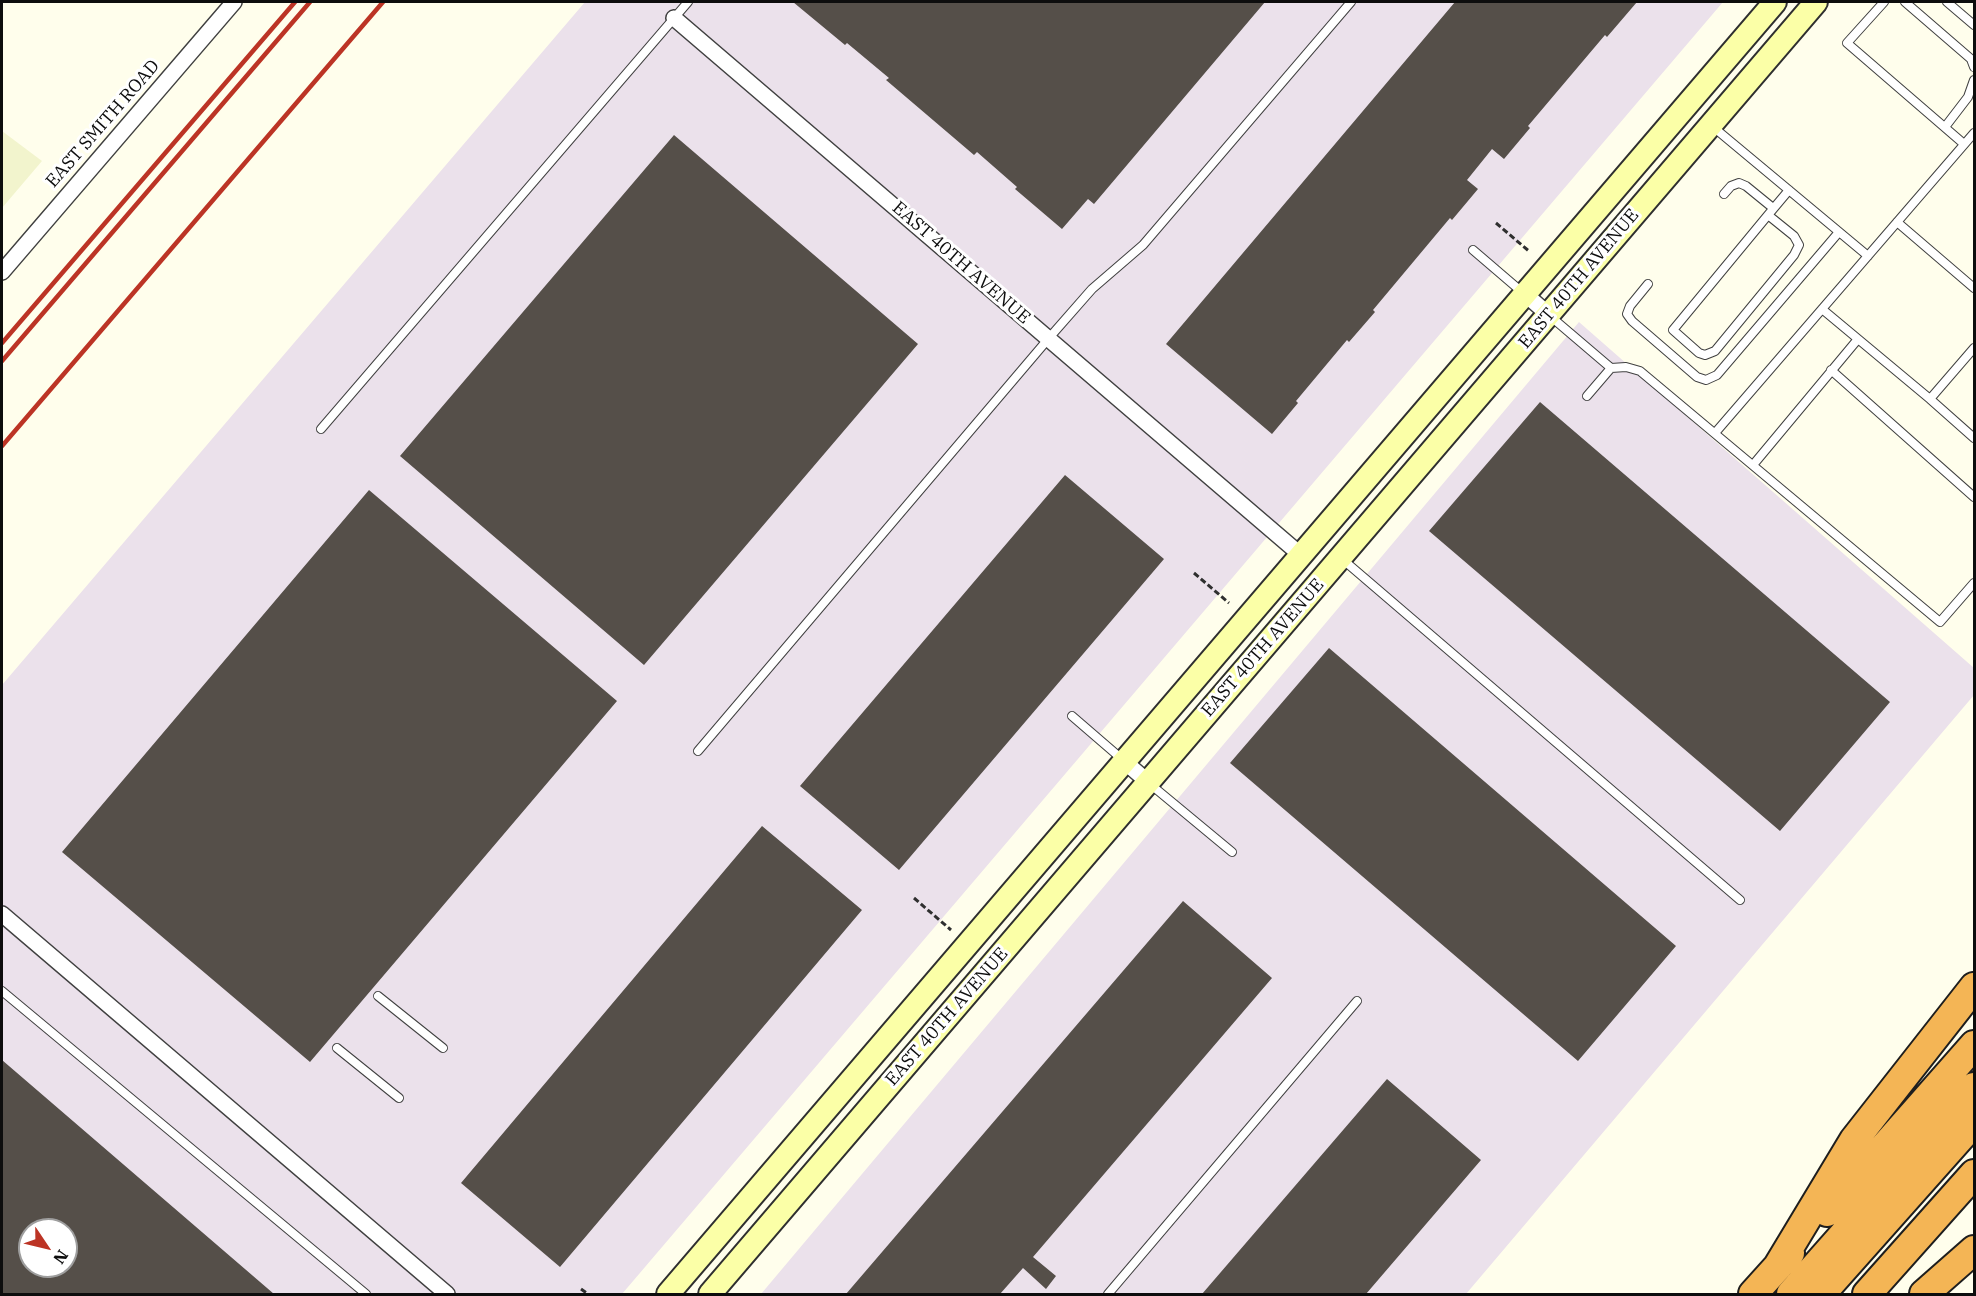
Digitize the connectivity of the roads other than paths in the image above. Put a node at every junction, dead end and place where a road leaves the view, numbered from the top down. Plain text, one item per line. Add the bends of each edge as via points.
1 (234, 2) edge
2 (688, 2) edge
3 (1352, 2) edge
4 (1775, 2) edge
5 (1816, 2) edge
6 (1884, 2) edge
7 (1905, 2) edge
8 (1947, 2) edge
9 (674, 18) junction
10 (1974, 26) edge
11 (1974, 67) edge
12 (1974, 80) edge
13 (1711, 125) junction
14 (1945, 127) junction
15 (1974, 133) edge
16 (1965, 144) junction
17 (1789, 190) junction
18 (1724, 194) dead end
19 (1773, 208) junction
20 (1768, 215) junction
21 (1897, 222) junction
22 (1839, 232) junction
23 (1473, 250) dead end
24 (1868, 256) junction
25 (2, 272) edge
26 (1648, 284) dead end
27 (1974, 288) edge
28 (1525, 294) junction
29 (1822, 309) junction
30 (1549, 315) junction
31 (1049, 338) junction
32 (1858, 339) junction
33 (1974, 348) edge
34 (1611, 368) junction
35 (1831, 370) junction
36 (1587, 396) dead end
37 (1930, 399) junction
38 (321, 429) dead end
39 (1715, 433) junction
40 (1974, 438) edge
41 (1753, 465) junction
42 (1974, 496) edge
43 (1302, 556) junction
44 (1340, 557) junction
45 (1974, 583) edge
46 (1260, 650) junction
47 (1072, 716) dead end
48 (698, 751) dead end
49 (1125, 762) junction
50 (1148, 782) junction
51 (1232, 852) dead end
52 (1740, 900) dead end
53 (2, 914) edge
54 (1974, 987) edge
55 (2, 991) edge
56 (378, 996) dead end
57 (1357, 1001) dead end
58 (1974, 1045) edge
59 (337, 1048) dead end
60 (442, 1048) dead end
61 (1974, 1087) edge
62 (399, 1098) dead end
63 (1974, 1122) edge
64 (1974, 1174) edge
65 (1974, 1250) edge
66 (1779, 1266) junction
67 (366, 1294) edge
68 (447, 1294) edge
69 (668, 1294) edge
70 (710, 1294) edge
71 (1108, 1294) edge
72 (1753, 1294) edge
73 (1791, 1294) edge
74 (1821, 1294) edge
75 (1867, 1294) edge
76 (1924, 1294) edge

1 - 25 street, EAST SMITH ROAD
2 - 9 lane
3 - 31 lane via 1143,245 1092,290
4 - 28 street, EAST 40TH AVENUE
5 - 13 street, EAST 40TH AVENUE
6 - 14 lane via 1847,43
7 - 11 lane via 1971,59
8 - 10 lane
9 - 31 street, EAST 40TH AVENUE
9 - 38 lane
12 - 14 lane via 1968,96
13 - 17 lane
13 - 30 street, EAST 40TH AVENUE
14 - 16 lane
15 - 16 lane
16 - 21 lane
17 - 19 lane
17 - 22 lane
18 - 19 lane via 1740,183
19 - 20 lane
20 - 20 lane via 1673,330 1699,353 1715,351 1794,255 1799,245 1794,236
21 - 24 lane
21 - 27 lane
22 - 24 lane
22 - 26 lane via 1717,375 1706,380 1697,377 1627,314
23 - 28 lane
24 - 29 lane
28 - 30 street
28 - 43 street, EAST 40TH AVENUE
29 - 32 lane
29 - 39 lane
30 - 34 lane
30 - 44 street, EAST 40TH AVENUE
31 - 43 street, EAST 40TH AVENUE
31 - 48 lane
32 - 35 lane
32 - 37 lane
33 - 37 lane
34 - 36 lane
34 - 39 lane via 1640,371
35 - 41 lane
35 - 42 lane
37 - 40 lane
39 - 41 lane
41 - 45 lane via 1940,621
43 - 46 street via 1304,568 1298,588
43 - 49 street, EAST 40TH AVENUE
44 - 46 street, EAST 40TH AVENUE
44 - 52 lane
46 - 50 street, EAST 40TH AVENUE
47 - 49 lane
49 - 50 street
49 - 69 street, EAST 40TH AVENUE
50 - 51 lane
50 - 70 street, EAST 40TH AVENUE
53 - 68 street
54 - 66 highway via 1854,1140
55 - 67 lane
56 - 60 lane
57 - 71 lane
58 - 66 highway
59 - 62 lane
61 - 73 highway
63 - 74 highway
64 - 75 highway
65 - 76 highway
66 - 72 highway

